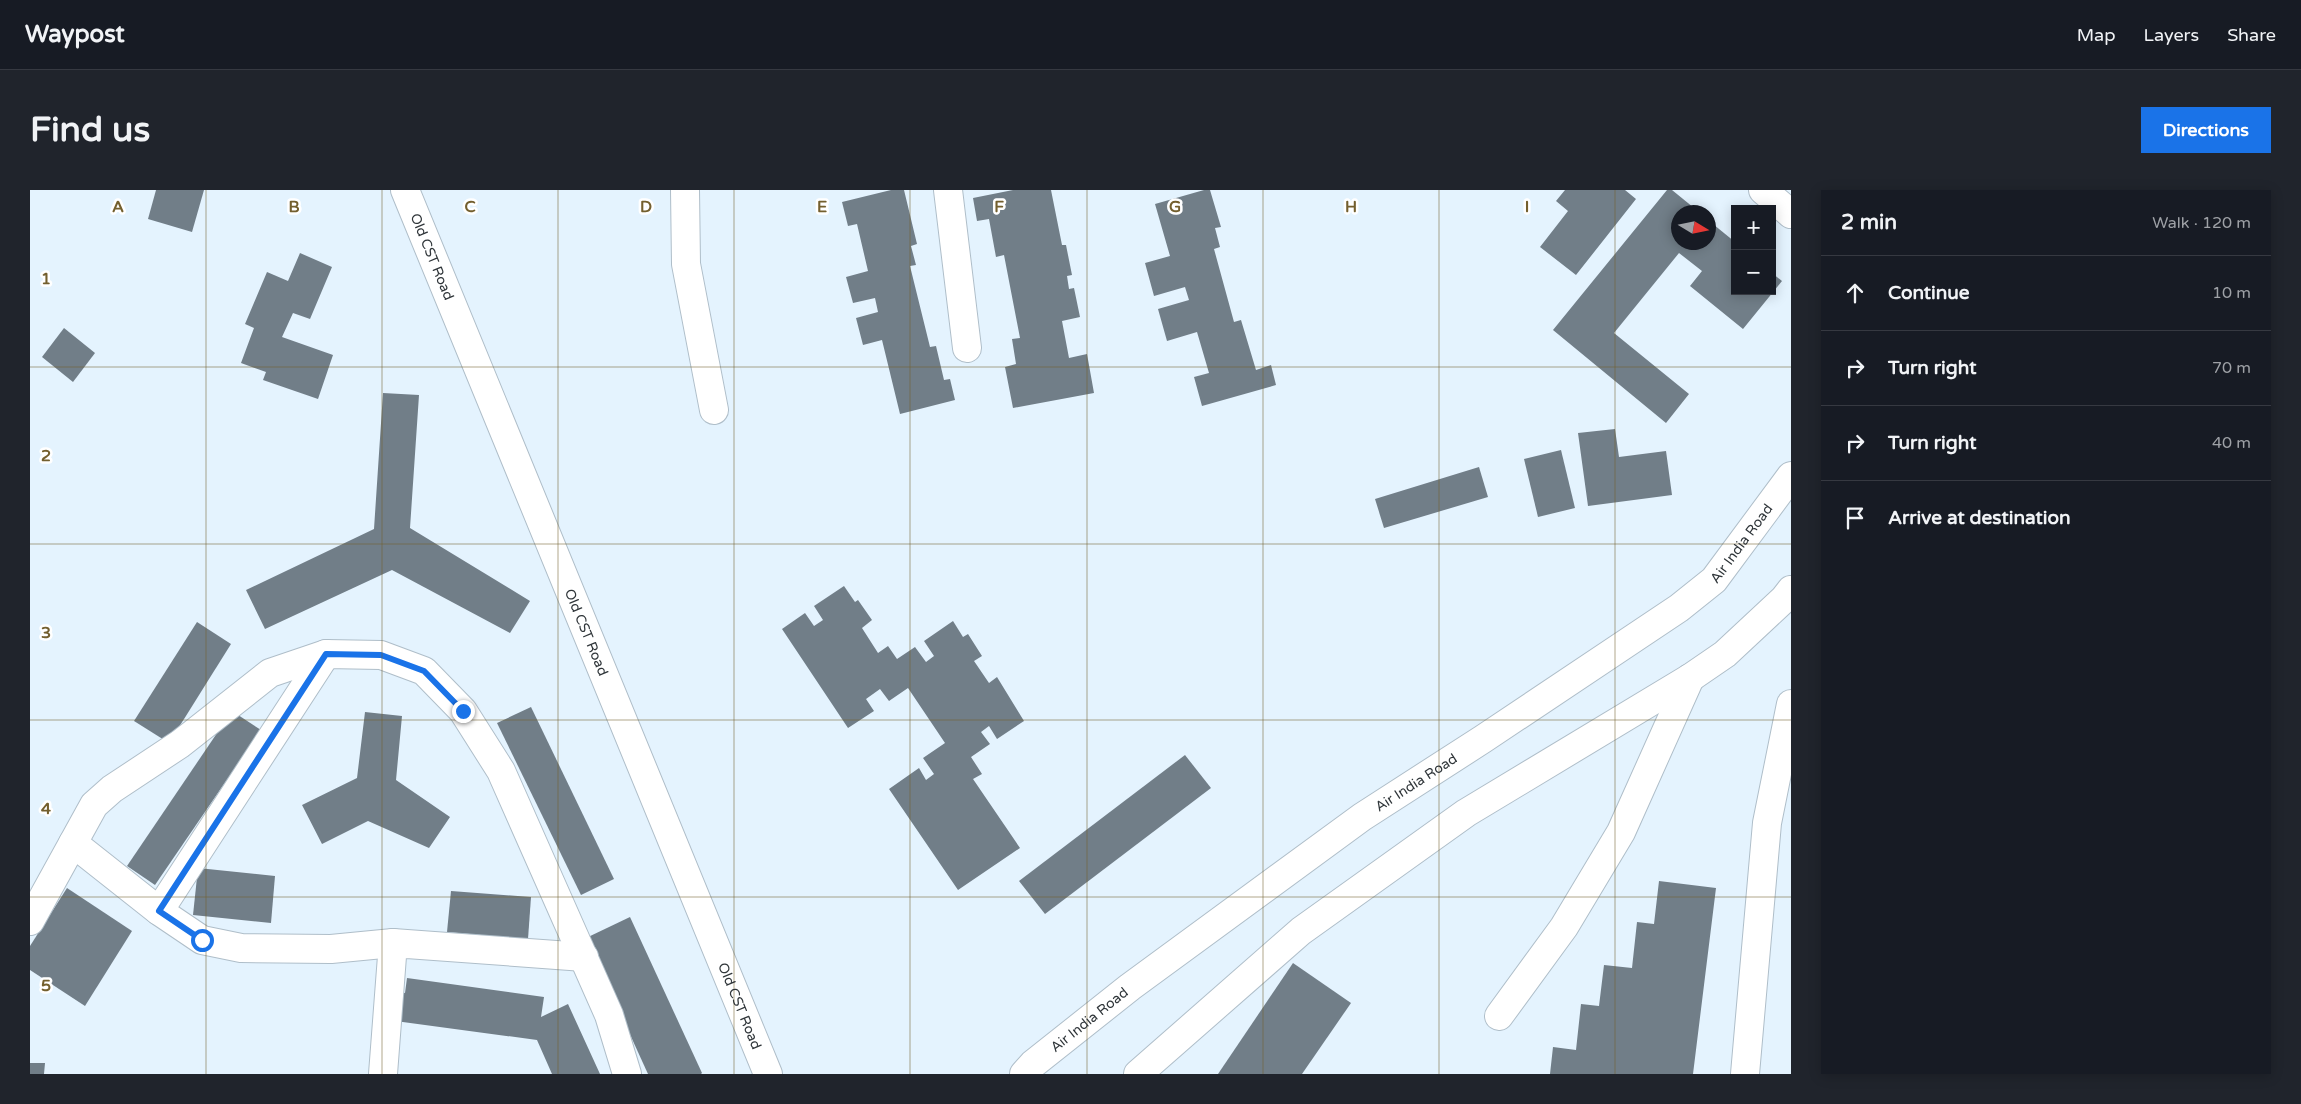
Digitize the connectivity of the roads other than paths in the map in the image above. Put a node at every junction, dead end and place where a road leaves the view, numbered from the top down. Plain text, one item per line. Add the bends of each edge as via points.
1 (405, 190) edge
2 (685, 190) edge
3 (948, 190) edge
4 (1763, 190) edge
5 (1791, 214) edge
6 (967, 348) dead end
7 (714, 410) dead end
8 (1791, 476) edge
9 (1791, 590) edge
10 (326, 654) junction
11 (1690, 678) junction
12 (1791, 704) edge
13 (73, 843) junction
14 (159, 911) junction
15 (30, 921) edge
16 (393, 943) junction
17 (584, 957) junction
18 (1499, 1016) dead end
19 (388, 1072) edge
20 (627, 1074) edge
21 (768, 1074) edge
22 (1024, 1074) edge
23 (1138, 1074) edge
24 (1745, 1074) edge

1 - 21 street, Old CST Road
2 - 7 street via 686,264
3 - 6 street
4 - 5 street
8 - 22 street, Air India Road via 1714,580 1686,602 1362,817 1130,987
9 - 11 street via 1725,654
10 - 13 street via 270,673 180,744 112,789 94,805
10 - 14 street
10 - 17 street via 381,655 424,671 463,711 501,771
11 - 18 street via 1621,832 1564,927
11 - 23 street via 1466,813 1301,931
12 - 24 street via 1767,823
13 - 14 street
13 - 15 street
14 - 16 street via 202,940 241,948 331,949
16 - 17 street
16 - 19 street
17 - 20 street via 609,1015

